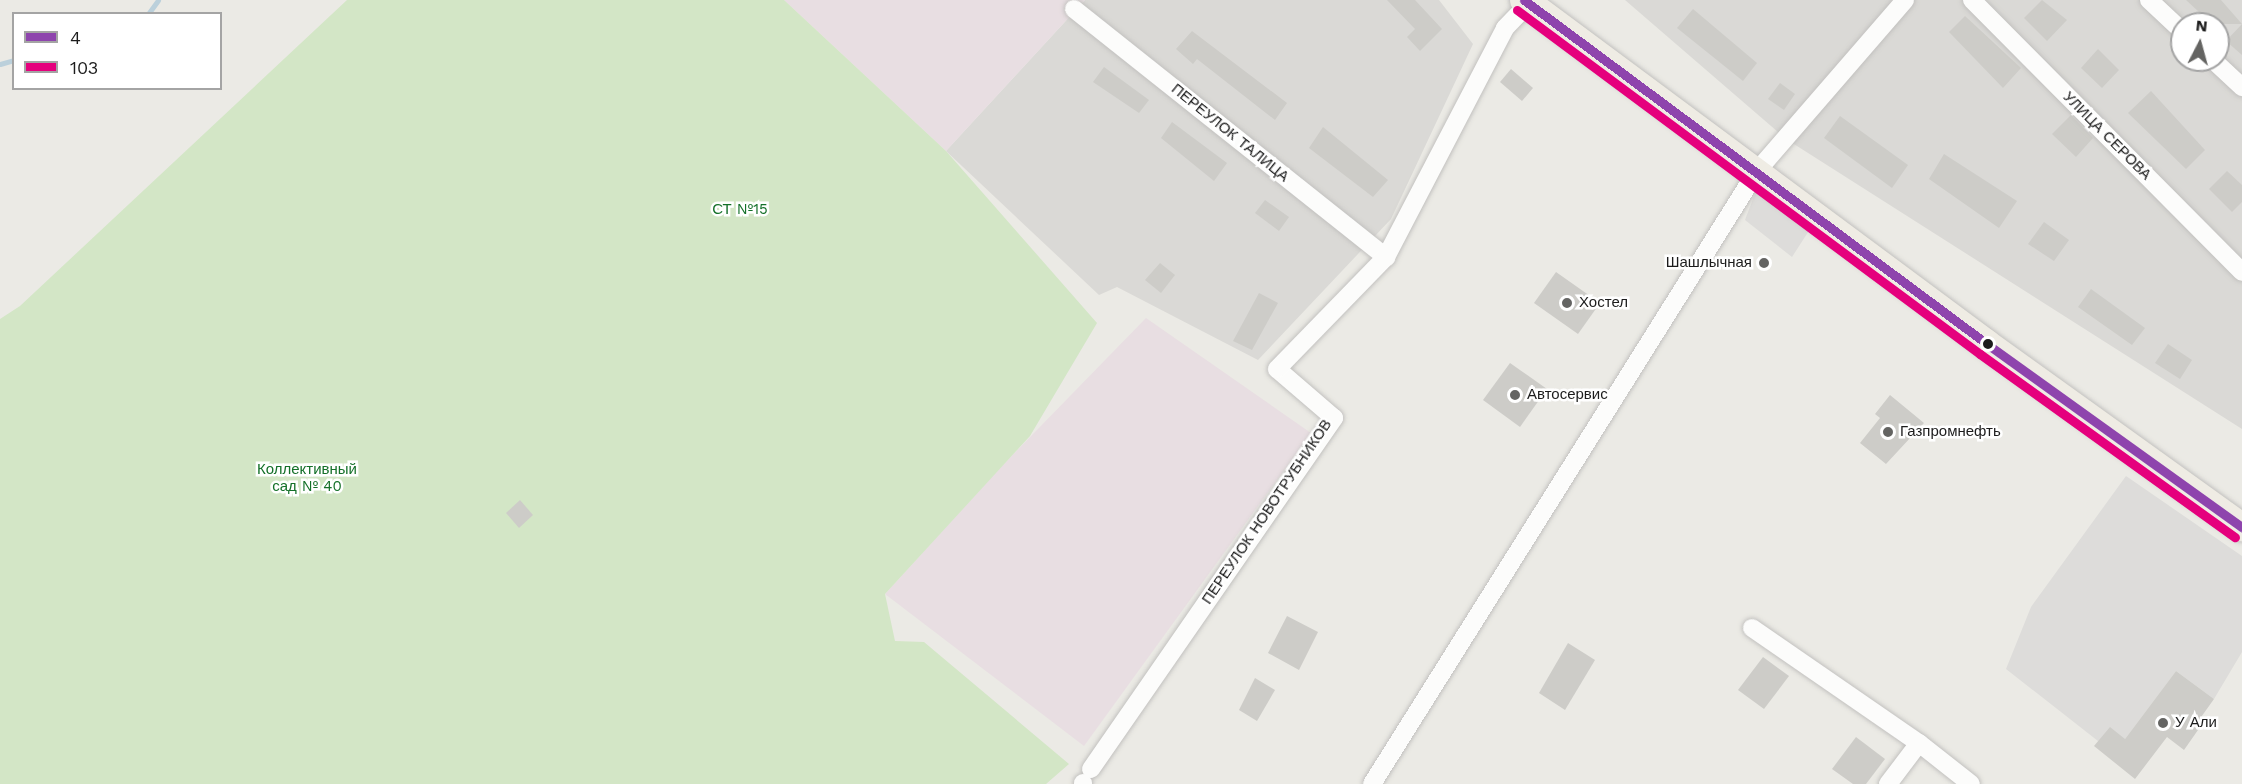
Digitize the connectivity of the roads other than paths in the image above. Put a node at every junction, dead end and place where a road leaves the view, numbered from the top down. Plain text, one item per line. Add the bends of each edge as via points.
1 (1905, 0) edge
2 (1972, 0) edge
3 (2149, 0) edge
4 (1526, 2) edge
5 (1074, 9) dead end
6 (2170, 20) edge
7 (2226, 72) edge
8 (2242, 87) edge
9 (1757, 171) junction
10 (1386, 257) junction
11 (2242, 272) edge
12 (2242, 527) edge
13 (1752, 628) dead end
14 (1919, 743) junction
15 (1086, 779) edge
16 (1372, 784) edge
17 (1888, 784) edge
18 (1971, 784) edge

1 - 9 street
2 - 11 street, УЛИЦА СЕРОВА
3 - 6 street
4 - 9 main road
4 - 10 street, ПЕРЕУЛОК НОВОТРУБНИКОВ via 1505,28
5 - 10 street, ПЕРЕУЛОК ТАЛИЦА
7 - 8 street
9 - 12 main road
9 - 16 street
10 - 15 street, ПЕРЕУЛОК НОВОТРУБНИКОВ via 1277,369 1334,418
13 - 14 street
14 - 17 street
14 - 18 street

